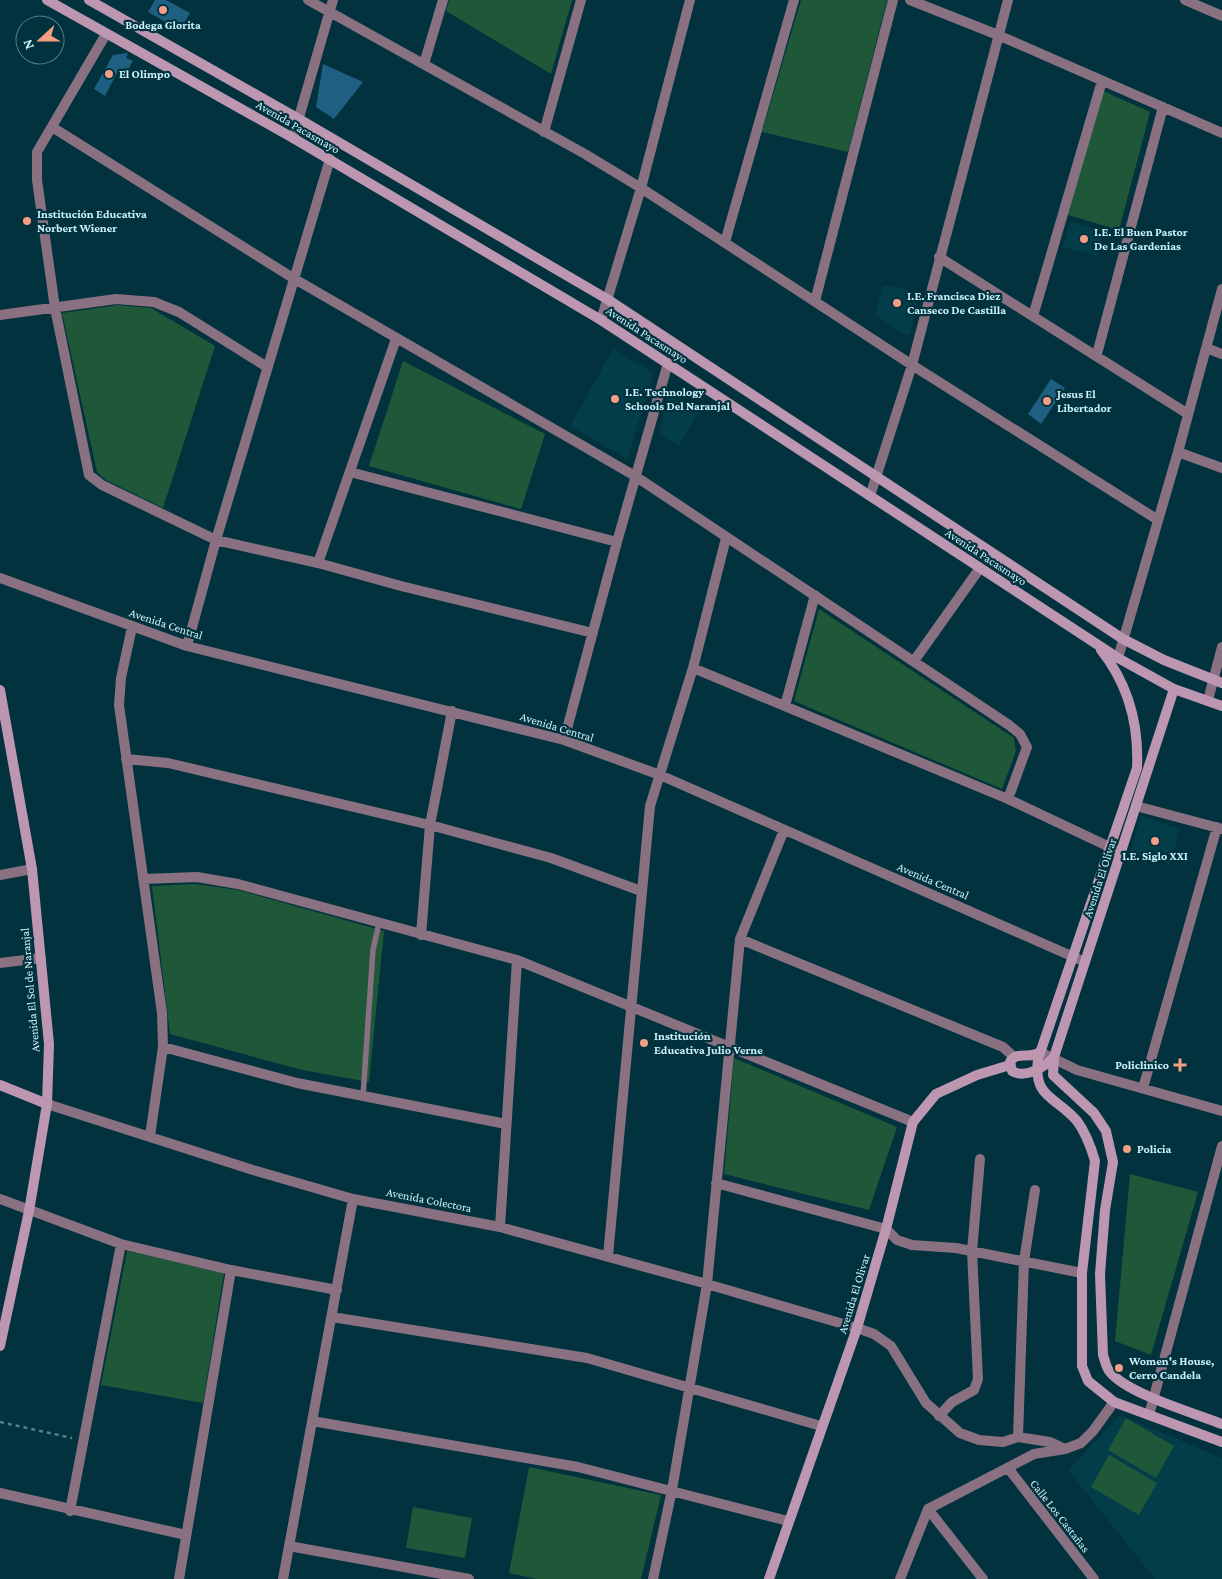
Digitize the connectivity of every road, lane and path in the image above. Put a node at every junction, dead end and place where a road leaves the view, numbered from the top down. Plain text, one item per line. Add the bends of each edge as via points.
1 (48, 0) edge
2 (89, 0) edge
3 (308, 0) edge
4 (333, 0) edge
5 (443, 0) edge
6 (581, 0) edge
7 (690, 0) edge
8 (794, 0) edge
9 (893, 0) edge
10 (910, 0) edge
11 (1008, 0) edge
12 (1185, 0) edge
13 (329, 12) junction
14 (1222, 16) edge
15 (106, 34) junction
16 (998, 35) junction
17 (424, 64) junction
18 (1102, 80) junction
19 (1163, 107) junction
20 (299, 119) junction
21 (52, 127) junction
22 (544, 132) junction
23 (1222, 133) edge
24 (294, 138) junction
25 (330, 159) junction
26 (641, 188) junction
27 (725, 242) junction
28 (940, 257) junction
29 (293, 278) junction
30 (1222, 289) edge
31 (607, 299) junction
32 (815, 301) junction
33 (55, 308) junction
34 (0, 315) edge
35 (1033, 316) junction
36 (601, 320) junction
37 (396, 338) junction
38 (1206, 348) junction
39 (1097, 354) junction
40 (1222, 354) edge
41 (668, 363) junction
42 (912, 364) junction
43 (267, 367) junction
44 (1188, 414) junction
45 (1178, 452) junction
46 (1222, 468) edge
47 (350, 472) junction
48 (635, 476) junction
49 (877, 476) junction
50 (870, 496) junction
51 (1158, 520) junction
52 (726, 538) junction
53 (216, 540) junction
54 (617, 542) junction
55 (318, 563) junction
56 (980, 568) junction
57 (0, 578) edge
58 (815, 595) junction
59 (132, 626) junction
60 (593, 633) junction
61 (1123, 639) junction
62 (1096, 644) junction
63 (187, 646) junction
64 (1222, 646) edge
65 (1118, 658) junction
66 (914, 661) junction
67 (693, 668) junction
68 (1218, 681) edge
69 (1174, 688) junction
70 (0, 690) edge
71 (1208, 700) junction
72 (785, 706) junction
73 (1222, 706) edge
74 (452, 711) junction
75 (564, 740) junction
76 (126, 759) junction
77 (660, 775) junction
78 (1008, 799) junction
79 (1136, 806) junction
80 (430, 825) junction
81 (1220, 828) edge
82 (784, 830) junction
83 (1110, 847) junction
84 (1121, 852) junction
85 (32, 869) junction
86 (0, 874) edge
87 (143, 879) junction
88 (641, 891) junction
89 (379, 923) junction
90 (421, 935) junction
91 (740, 939) junction
92 (1073, 956) junction
93 (41, 958) junction
94 (517, 960) junction
95 (1085, 962) junction
96 (0, 963) edge
97 (630, 1005) junction
98 (163, 1047) junction
99 (728, 1048) junction
100 (1040, 1052) junction
101 (1025, 1057) junction
102 (1054, 1058) junction
103 (1012, 1061) junction
104 (1024, 1073) junction
105 (1036, 1074) junction
106 (0, 1085) edge
107 (1143, 1088) junction
108 (363, 1096) junction
109 (47, 1104) junction
110 (1222, 1110) edge
111 (913, 1122) junction
112 (506, 1124) junction
113 (150, 1136) junction
114 (1222, 1146) edge
115 (980, 1160) dead end
116 (716, 1183) junction
117 (1035, 1190) dead end
118 (0, 1199) edge
119 (353, 1199) junction
120 (29, 1211) junction
121 (500, 1227) junction
122 (886, 1229) junction
123 (121, 1244) junction
124 (972, 1251) junction
125 (608, 1256) junction
126 (1024, 1260) junction
127 (231, 1270) junction
128 (1082, 1273) junction
129 (708, 1284) junction
130 (337, 1290) junction
131 (332, 1317) junction
132 (857, 1328) junction
133 (0, 1346) edge
134 (690, 1388) junction
135 (1154, 1397) junction
136 (1114, 1402) junction
137 (1149, 1415) junction
138 (939, 1416) junction
139 (312, 1421) junction
140 (0, 1422) edge
141 (1222, 1424) edge
142 (822, 1426) junction
143 (1018, 1438) junction
144 (84, 1440) junction
145 (1222, 1442) edge
146 (1065, 1449) junction
147 (1008, 1468) junction
148 (672, 1490) junction
149 (0, 1493) edge
150 (928, 1509) junction
151 (70, 1511) junction
152 (788, 1521) junction
153 (186, 1535) junction
154 (289, 1546) junction
155 (179, 1579) edge
156 (283, 1579) edge
157 (469, 1579) edge
158 (653, 1579) edge
159 (769, 1579) edge
160 (900, 1579) edge
161 (983, 1579) edge
162 (1094, 1579) edge

1 - 15 street, Avenida Pacasmayo
2 - 20 street, Avenida Pacasmayo
3 - 13 street
4 - 13 street
5 - 17 street
6 - 22 street
7 - 26 street
8 - 27 street
9 - 32 street
10 - 16 street
11 - 16 street
12 - 14 street
13 - 17 street
13 - 20 street
15 - 21 street
15 - 24 street, Avenida Pacasmayo
16 - 18 street
16 - 28 street
17 - 22 street
18 - 19 street
18 - 35 street
19 - 23 street
19 - 39 street
20 - 24 street
20 - 31 street, Avenida Pacasmayo
21 - 29 street
21 - 33 street via 37,152 36,180
22 - 26 street
24 - 25 street, Avenida Pacasmayo
25 - 29 street
25 - 36 street, Avenida Pacasmayo
26 - 27 street
26 - 31 street
27 - 32 street
28 - 35 street
28 - 42 street
29 - 37 street
29 - 43 street
30 - 38 street
31 - 36 street
31 - 49 street, Avenida Pacasmayo
32 - 42 street
33 - 34 street
33 - 43 street via 116,299 154,302 179,312
33 - 53 street via 89,475 102,485
35 - 39 street
36 - 41 street, Avenida Pacasmayo
37 - 47 street
37 - 48 street
38 - 40 street
38 - 44 street
39 - 44 street
41 - 48 street
41 - 50 street, Avenida Pacasmayo
42 - 49 street
42 - 51 street
43 - 53 street
44 - 45 street
45 - 46 street
45 - 51 street
47 - 54 street
47 - 55 street
48 - 52 street
48 - 54 street
49 - 50 street
49 - 61 street, Avenida Pacasmayo
50 - 56 street, Avenida Pacasmayo
51 - 61 street
52 - 58 street
52 - 67 street
53 - 55 street
53 - 63 street
54 - 60 street
55 - 60 street
56 - 62 street, Avenida Pacasmayo
56 - 66 street
57 - 59 street, Avenida Central
58 - 66 street
58 - 72 street
59 - 63 street, Avenida Central
59 - 76 street via 119,705
60 - 75 street
61 - 65 street
61 - 68 street, Avenida Pacasmayo via 1164,660
62 - 65 street, Avenida Pacasmayo
62 - 83 street via 1114,666 1127,693 1138,742 1137,768
63 - 74 street, Avenida Central
64 - 68 street
65 - 69 street, Avenida Pacasmayo
66 - 78 street via 1020,734 1027,747
67 - 72 street
67 - 77 street
68 - 71 street
69 - 71 street, Avenida Pacasmayo
69 - 79 street, Avenida El Olivar
70 - 85 street, Avenida El Sol de Naranjal
71 - 73 street, Avenida Pacasmayo
72 - 78 street
74 - 75 street, Avenida Central
74 - 80 street
75 - 77 street, Avenida Central
76 - 80 street via 168,763
76 - 87 street
77 - 82 street, Avenida Central
77 - 88 street via 650,806
78 - 83 street
79 - 81 street
79 - 84 street, Avenida El Olivar
80 - 88 street via 551,858
80 - 90 street
81 - 107 street
82 - 91 street
82 - 92 street, Avenida Central
83 - 84 street
83 - 92 street
84 - 95 street, Avenida El Olivar
85 - 86 street
85 - 93 street, Avenida El Sol de Naranjal
87 - 89 street via 197,877 238,884
87 - 98 street via 162,1013
88 - 97 street
89 - 90 street
89 - 108 lane via 373,950
90 - 94 street
91 - 99 street
91 - 103 street via 1003,1047
92 - 95 street, Avenida Central
92 - 100 street
93 - 96 street
93 - 109 street, Avenida El Sol de Naranjal via 49,1044
94 - 97 street
94 - 112 street
95 - 102 street, Avenida El Olivar
97 - 99 street
97 - 125 street
98 - 108 street via 297,1083
98 - 113 street
99 - 111 street
99 - 116 street
100 - 101 street
100 - 102 street
100 - 105 street
101 - 103 street via 1020,1055
101 - 104 street via 1029,1066
102 - 105 street
102 - 107 street via 1077,1070
102 - 135 street, Avenida El Olivar via 1053,1075 1094,1113 1106,1131 1113,1162 1100,1274 1102,1355 1110,1372 1124,1384
103 - 104 street via 1015,1073
103 - 111 street, Avenida El Olivar via 936,1094
104 - 105 street
105 - 128 street via 1042,1090 1077,1121 1095,1161
106 - 109 street, Avenida Colectora
107 - 110 street
108 - 112 street
109 - 113 street, Avenida Colectora
109 - 120 street, Avenida El Sol de Naranjal
111 - 122 street, Avenida El Olivar
112 - 121 street
113 - 119 street, Avenida Colectora
114 - 135 street
115 - 124 street
116 - 122 street
116 - 129 street
117 - 126 street
118 - 120 street
119 - 121 street, Avenida Colectora
119 - 130 street
120 - 123 street
120 - 133 street, Avenida El Sol de Naranjal
121 - 125 street, Avenida Colectora
122 - 124 street via 897,1240 912,1245
122 - 132 street, Avenida El Olivar
123 - 127 street
123 - 144 street
124 - 126 street
124 - 138 street via 978,1379 974,1390 952,1402
125 - 129 street, Avenida Colectora
126 - 128 street
126 - 143 street
127 - 130 street
127 - 153 street
128 - 136 street via 1082,1366 1088,1381
129 - 132 street, Avenida Colectora
129 - 134 street
130 - 131 street
131 - 134 street via 587,1358
131 - 139 street
132 - 138 street, Avenida Colectora via 874,1334 891,1346 926,1403
132 - 142 street, Avenida El Olivar
134 - 142 street
134 - 148 street
135 - 137 street
135 - 141 street
136 - 137 street
136 - 146 street via 1081,1443
137 - 145 street
138 - 143 street, Avenida Colectora via 960,1433 979,1440 1003,1442
139 - 148 street via 551,1462
139 - 154 street
140 - 144 path
142 - 152 street, Avenida El Olivar
143 - 146 street, Avenida Colectora via 1050,1442
144 - 151 street
146 - 147 street via 1034,1454
147 - 150 street
147 - 162 street, Calle Los Castañas
148 - 152 street
148 - 158 street
149 - 151 street
150 - 160 street
150 - 161 street
151 - 153 street
152 - 159 street, Avenida El Olivar
153 - 155 street
154 - 156 street
154 - 157 street

